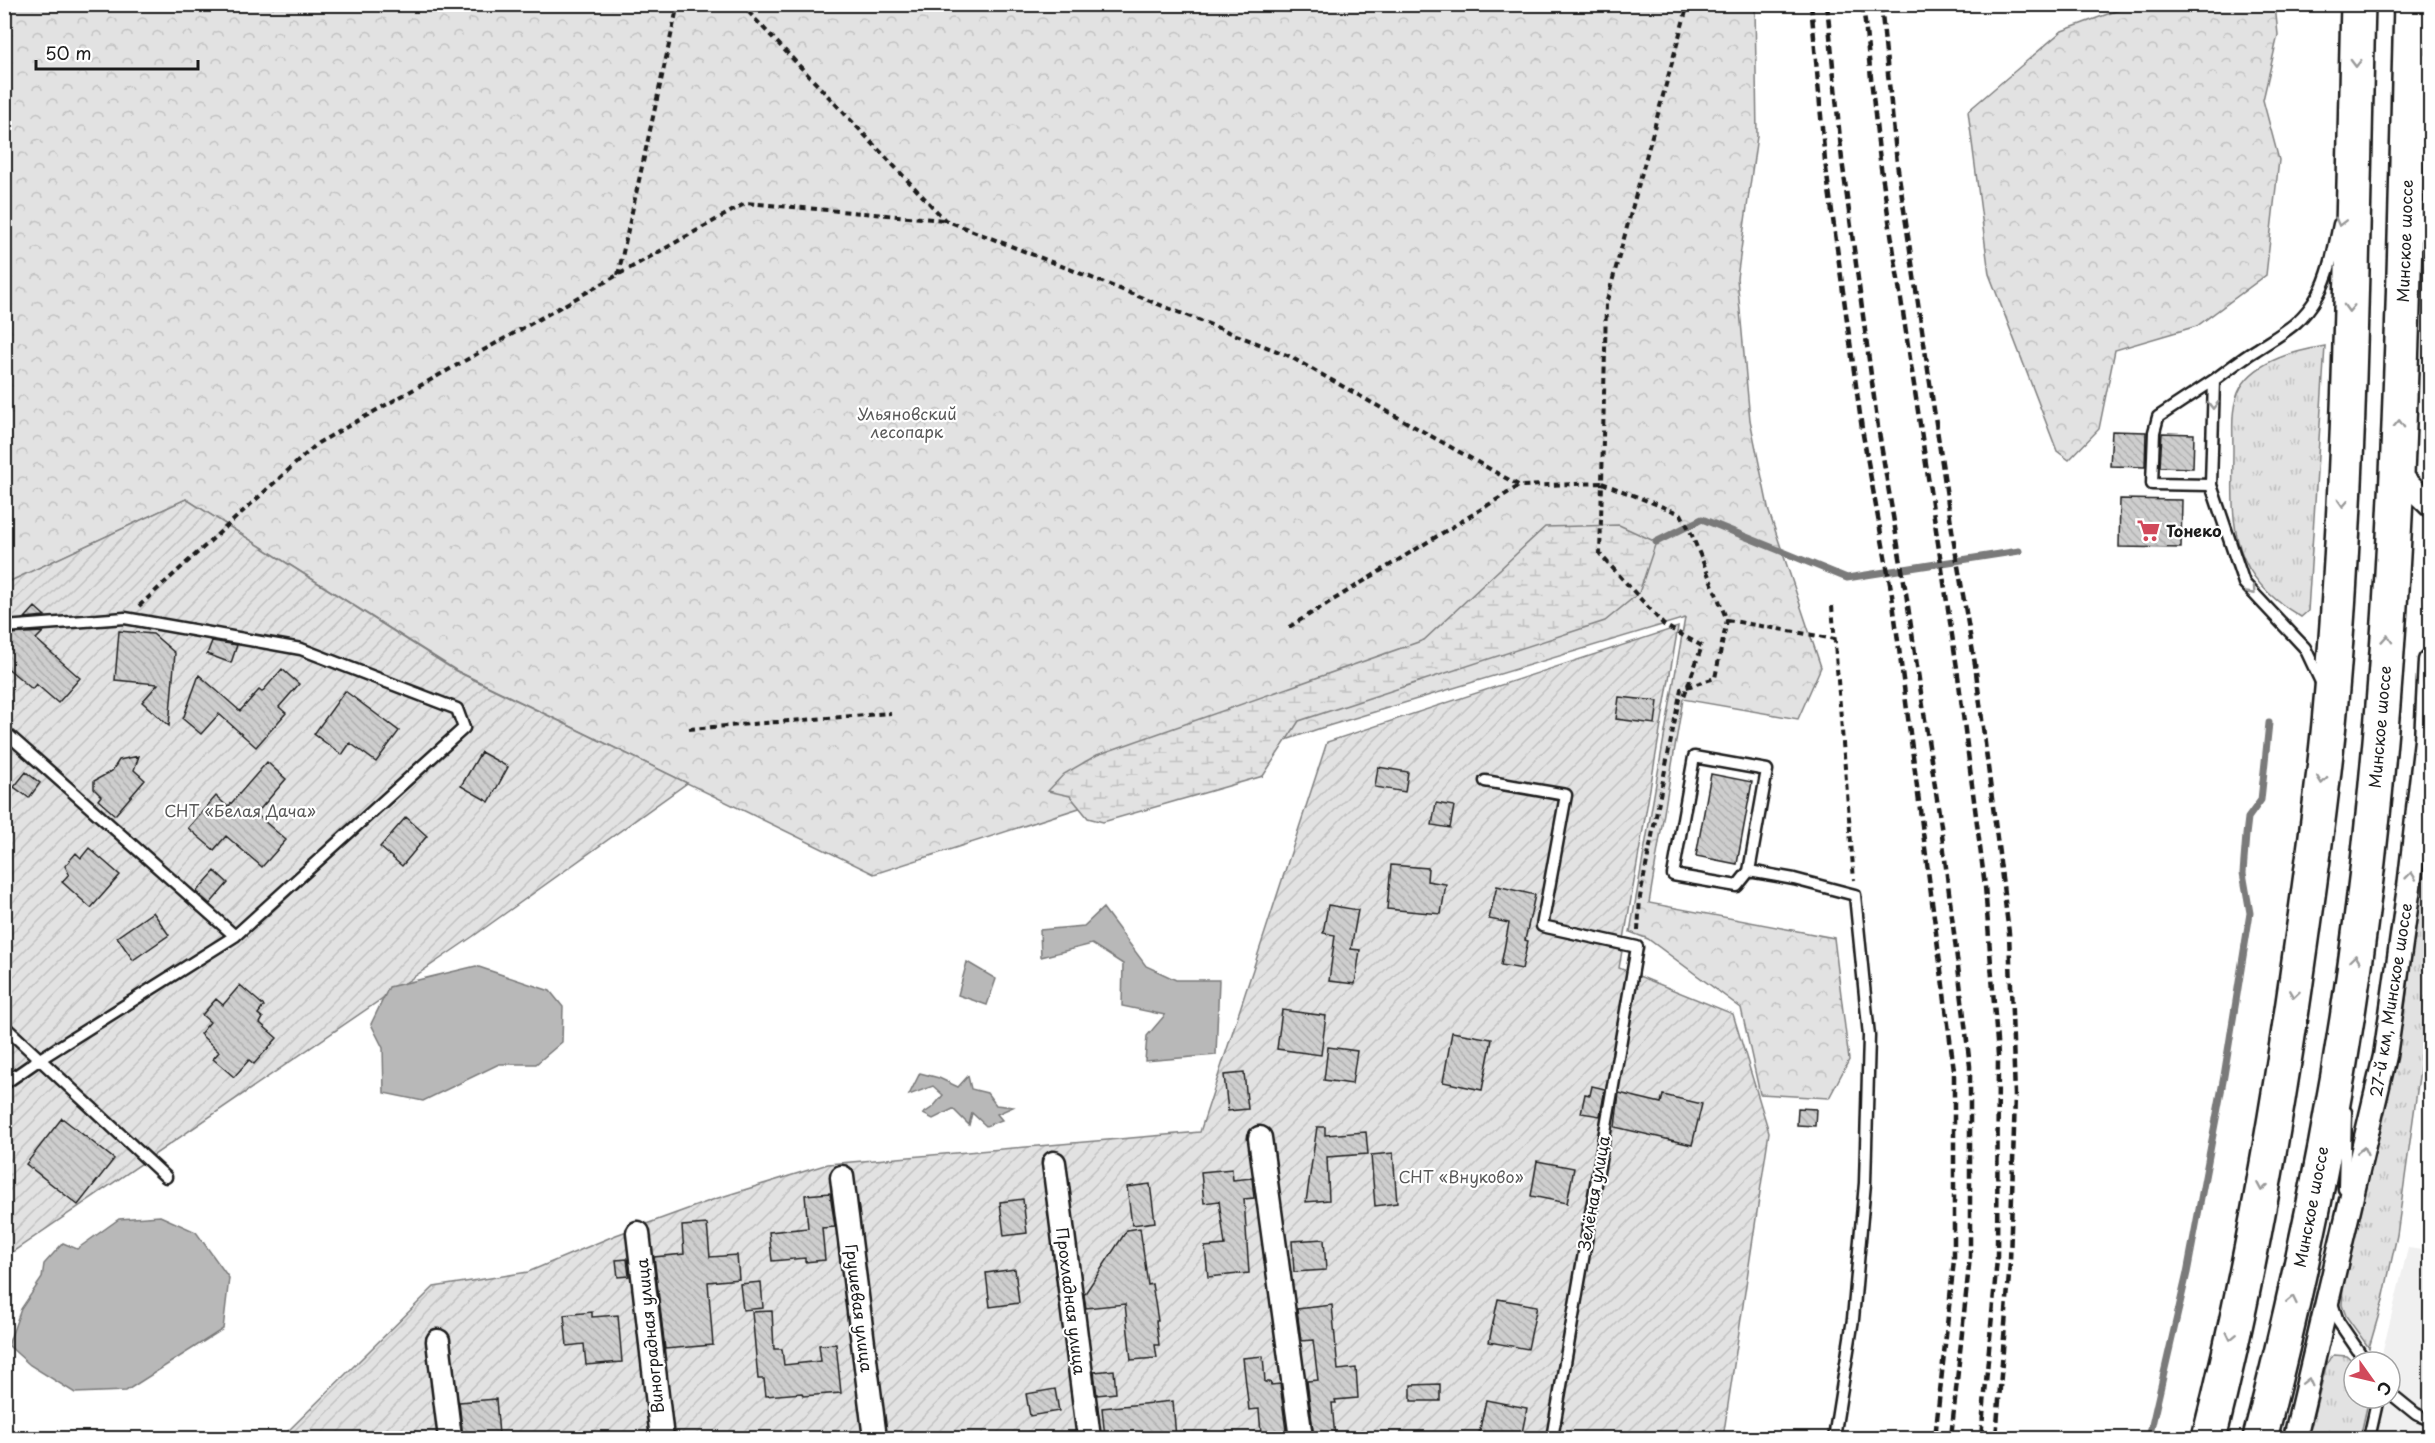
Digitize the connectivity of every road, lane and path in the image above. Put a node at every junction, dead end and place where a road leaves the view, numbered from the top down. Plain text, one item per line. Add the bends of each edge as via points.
1 (678, 4) edge
2 (741, 4) edge
3 (1688, 4) edge
4 (2358, 4) edge
5 (2412, 4) edge
6 (2354, 165) junction
7 (945, 220) junction
8 (617, 275) junction
9 (2214, 380) junction
10 (2398, 474) junction
11 (1602, 483) junction
12 (2211, 485) junction
13 (1520, 486) junction
14 (2430, 505) edge
15 (1832, 606) dead end
16 (125, 618) junction
17 (1727, 620) junction
18 (4, 627) edge
19 (1289, 627) dead end
20 (1835, 639) junction
21 (2430, 661) edge
22 (1683, 699) dead end
23 (891, 713) dead end
24 (2329, 722) junction
25 (689, 729) dead end
26 (4, 731) edge
27 (1485, 781) dead end
28 (1749, 871) junction
29 (1855, 895) junction
30 (235, 936) junction
31 (1636, 947) junction
32 (2347, 1017) junction
33 (4, 1026) edge
34 (40, 1059) junction
35 (4, 1084) edge
36 (1260, 1138) dead end
37 (1054, 1163) dead end
38 (166, 1177) dead end
39 (842, 1177) dead end
40 (638, 1233) dead end
41 (2342, 1244) junction
42 (2330, 1294) junction
43 (438, 1341) dead end
44 (2358, 1350) edge
45 (2402, 1403) edge
46 (2375, 1410) edge
47 (2430, 1420) edge
48 (450, 1438) edge
49 (662, 1438) edge
50 (875, 1438) edge
51 (1089, 1438) edge
52 (1301, 1438) edge
53 (1552, 1438) edge
54 (1834, 1438) edge
55 (2209, 1438) edge
56 (2259, 1438) edge
57 (2295, 1438) edge
58 (2369, 1438) edge

1 - 8 path
2 - 7 path
3 - 11 path via 1606,303
4 -> 6 highway
10 -> 5 highway, Минское шоссе
6 -> 9 lane via 2328,271 2305,315 2287,332
6 -> 24 highway via 2344,498
7 - 8 path via 746,203
7 - 13 path via 1287,355
8 - 16 path via 318,443
9 -> 12 lane
9 - 12 lane via 2158,417 2152,484
10 - 14 street
32 -> 10 highway, Минское шоссе via 2385,682
11 - 13 path
11 - 17 path via 1681,514
11 - 22 path via 1600,554 1664,625 1702,646
12 -> 24 lane via 2244,583 2305,648 2320,677
13 - 19 path
15 - 20 path
16 - 18 lane
16 - 30 lane via 301,649 457,709 464,728
17 - 20 path
17 - 31 path via 1715,678 1681,689 1640,897
20 - 29 path
41 -> 21 street, 27-й км, Минское шоссе via 2385,1056 2426,740
23 - 25 path
24 -> 55 highway via 2280,1088 2253,1238
26 - 30 lane
27 - 31 lane via 1566,795 1542,926
28 - 28 lane via 1767,770 1694,757 1673,875 1737,886
28 - 29 lane
29 - 54 lane via 1869,1036 1865,1183 1853,1319
30 - 34 lane
31 - 53 lane, Зелёная улица
32 - 41 lane
56 -> 32 highway, Минское шоссе via 2312,1209
33 - 34 lane
34 - 35 lane
34 - 38 lane
36 - 52 street
37 - 51 street, Прохладная улица
39 - 50 street, Грушевая улица
40 - 49 street, Виноградная улица
41 - 42 street, 27-й км, Минское шоссе
42 - 44 lane via 2338,1321
57 -> 42 street, 27-й км, Минское шоссе
43 - 48 street
45 - 47 lane
46 - 58 lane

